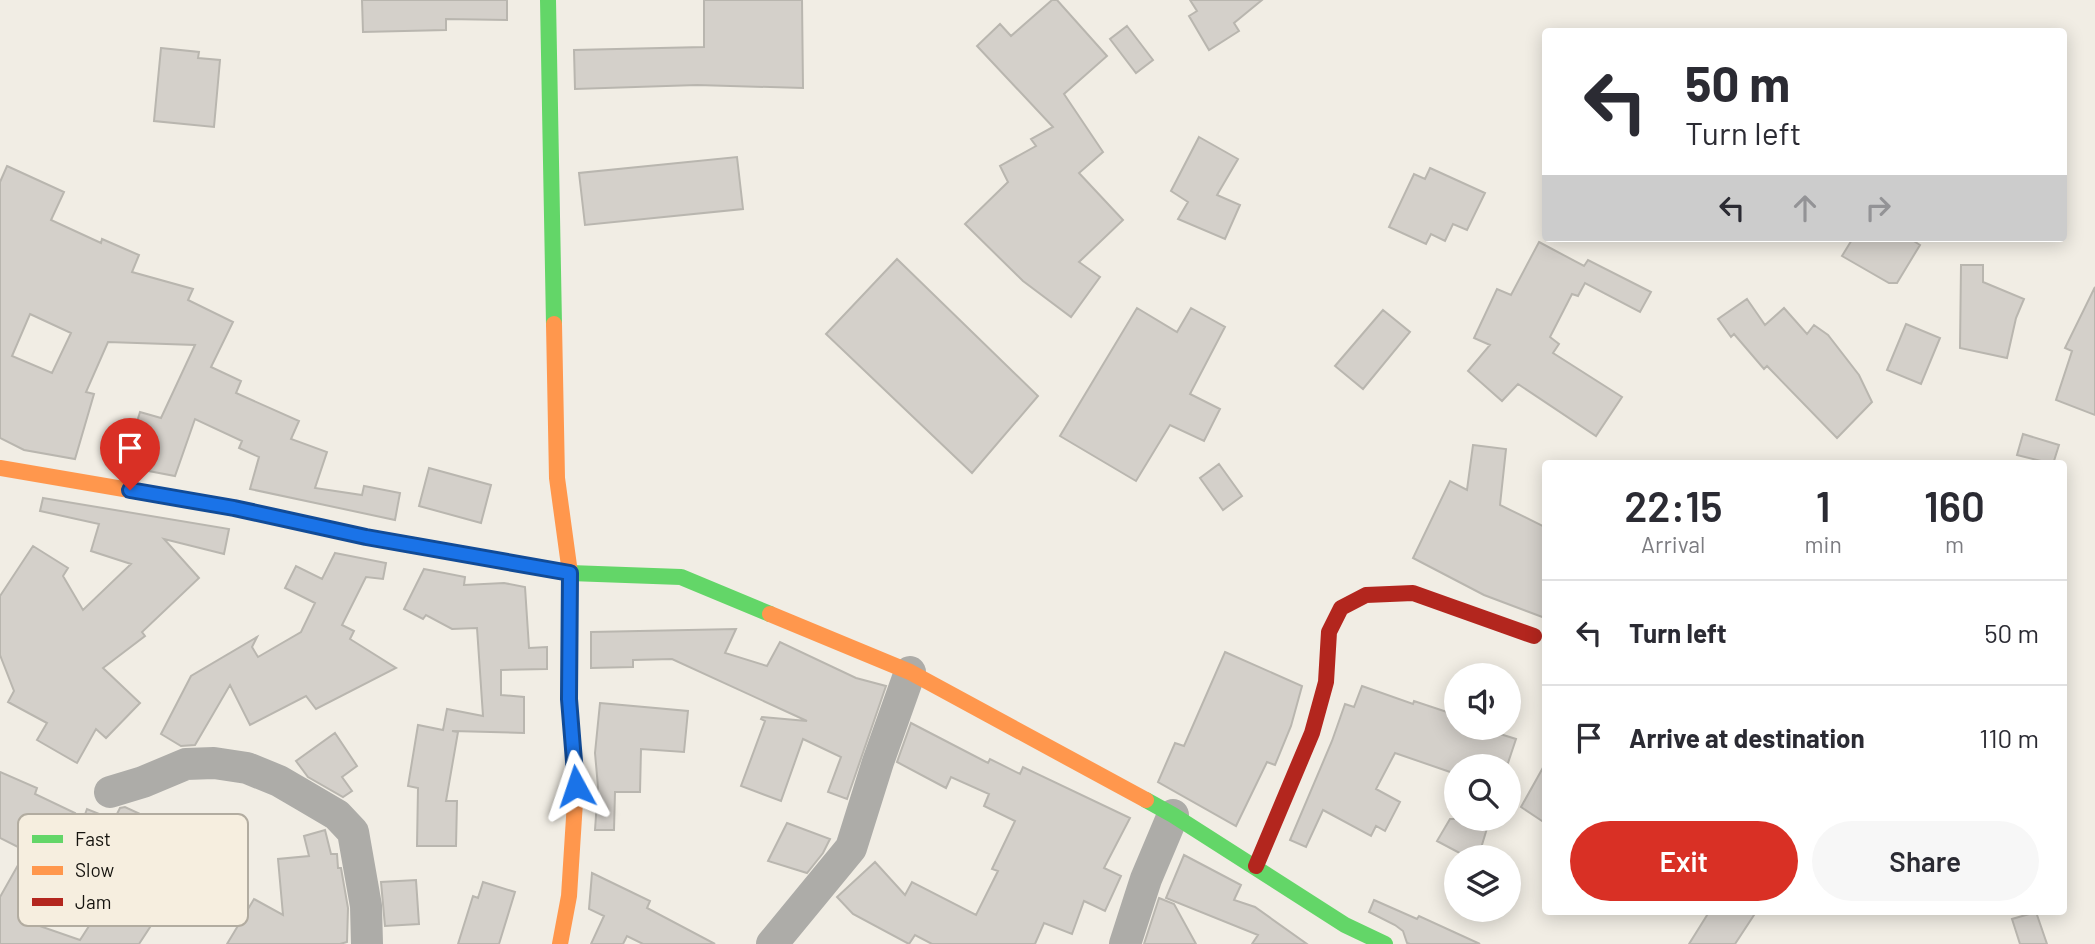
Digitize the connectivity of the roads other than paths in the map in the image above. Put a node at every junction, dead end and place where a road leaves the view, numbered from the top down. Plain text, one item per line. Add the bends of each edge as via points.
1 (548, 0) edge
2 (0, 468) edge
3 (570, 573) junction
4 (1534, 636) dead end
5 (910, 672) junction
6 (110, 792) dead end
7 (1173, 815) junction
8 (1255, 866) junction
9 (367, 944) edge
10 (560, 944) edge
11 (772, 944) edge
12 (1125, 944) edge
13 (1385, 944) edge

1 - 3 street via 557,478
2 - 3 street
3 - 5 street via 681,577
3 - 10 street via 569,699 576,786 569,896
4 - 8 street via 1413,593 1366,595 1341,608 1329,632 1326,682 1312,733
5 - 7 street
5 - 11 street via 851,848
6 - 9 street via 186,764 214,763 247,768 279,781 337,815 353,832 366,906
7 - 8 street
7 - 12 street
8 - 13 street via 1345,925

